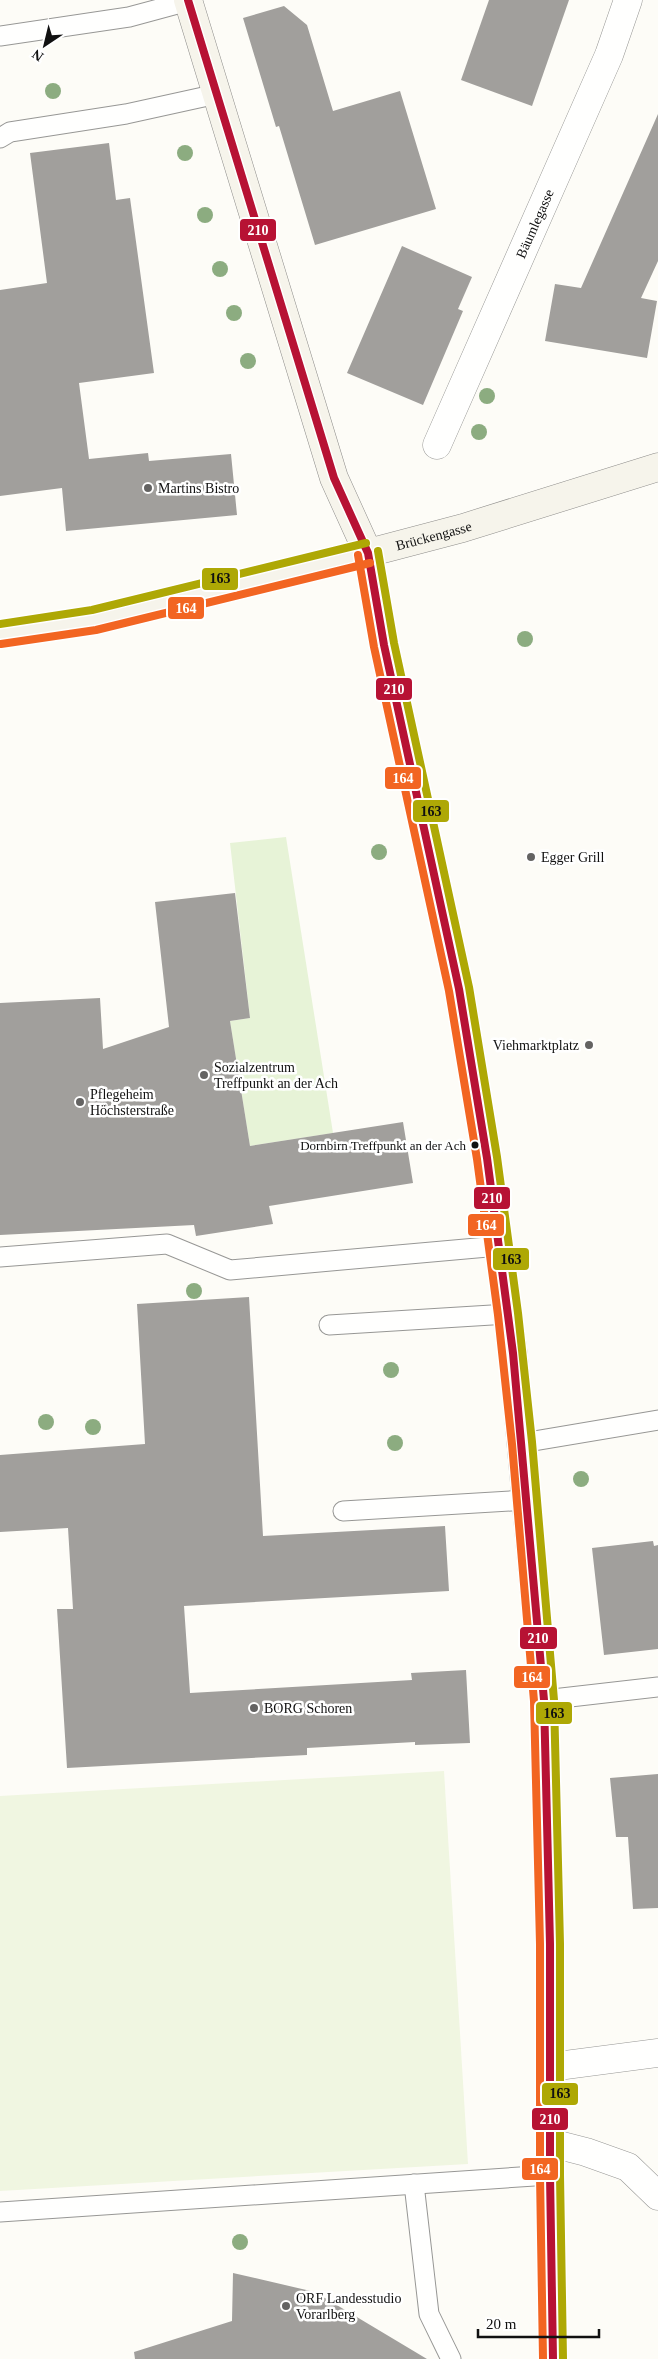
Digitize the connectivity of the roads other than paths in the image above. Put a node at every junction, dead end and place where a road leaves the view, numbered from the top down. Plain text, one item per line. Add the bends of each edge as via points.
1 (188, 0) edge
2 (628, 0) edge
3 (0, 36) edge
4 (216, 94) junction
5 (0, 138) edge
6 (437, 444) dead end
7 (658, 467) edge
8 (368, 553) junction
9 (0, 634) edge
10 (498, 1246) junction
11 (0, 1257) edge
12 (508, 1314) junction
13 (330, 1325) dead end
14 (658, 1420) edge
15 (522, 1443) junction
16 (527, 1500) junction
17 (344, 1511) dead end
18 (658, 1687) edge
19 (544, 1700) junction
20 (658, 2053) edge
21 (550, 2068) junction
22 (551, 2143) junction
23 (550, 2175) junction
24 (414, 2184) junction
25 (658, 2196) edge
26 (0, 2212) edge
27 (451, 2359) edge
28 (553, 2359) edge

1 - 3 lane via 129,17
1 - 4 main road
2 - 6 street, Bäumlegasse via 609,55
4 - 5 lane via 126,114 10,132
4 - 8 main road via 334,478
7 - 8 main road, Brückengasse via 463,528
8 - 9 main road, Brückengasse via 94,620
8 - 10 main road via 384,645 459,989
10 - 11 lane via 230,1270 167,1244
10 - 12 main road
12 - 13 lane
12 - 15 main road
14 - 15 lane
15 - 16 main road
16 - 17 lane
16 - 19 main road
18 - 19 lane
19 - 21 main road
20 - 21 street
21 - 22 main road
22 - 23 main road
22 - 25 street via 628,2168
23 - 24 lane
23 - 28 main road
24 - 26 lane
24 - 27 lane via 429,2314

